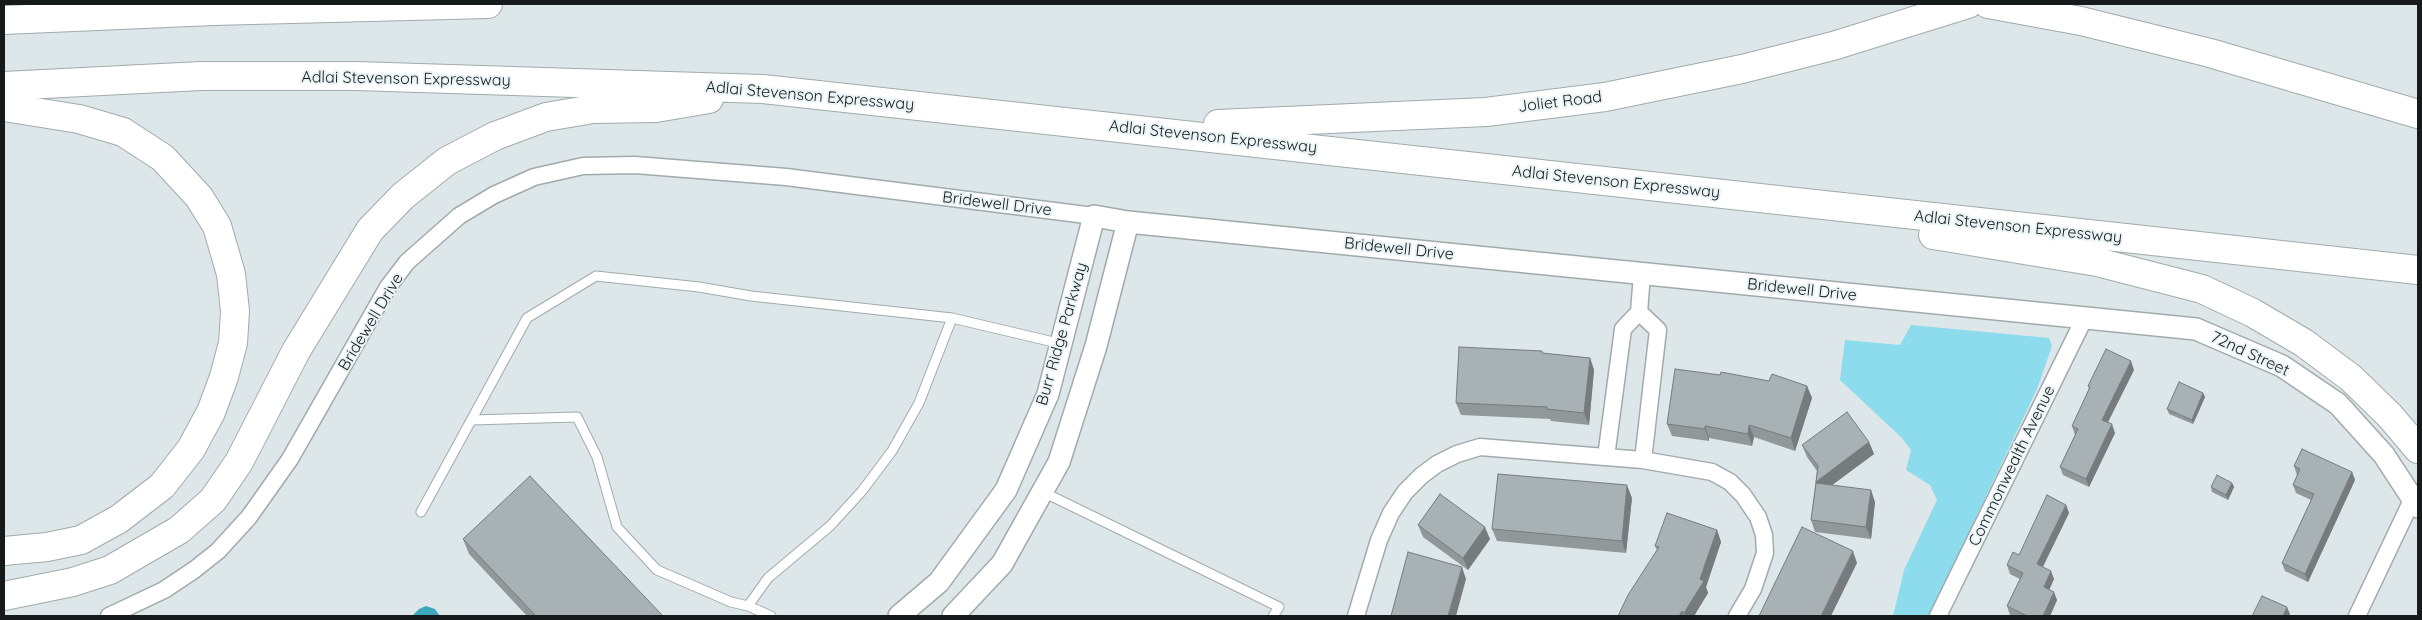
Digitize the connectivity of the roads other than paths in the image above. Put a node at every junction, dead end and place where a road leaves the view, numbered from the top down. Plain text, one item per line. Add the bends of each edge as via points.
1 (70, 4) edge
2 (488, 4) edge
3 (1968, 4) edge
4 (1988, 4) edge
5 (4, 19) edge
6 (4, 86) edge
7 (763, 89) junction
8 (4, 107) edge
9 (2418, 114) edge
10 (1141, 129) junction
11 (1780, 201) junction
12 (1094, 216) junction
13 (1128, 222) junction
14 (2418, 270) edge
15 (1642, 274) junction
16 (1639, 312) junction
17 (2085, 317) junction
18 (952, 318) junction
19 (1062, 344) junction
20 (471, 420) junction
21 (2418, 449) edge
22 (1606, 457) junction
23 (1643, 460) junction
24 (1042, 492) junction
25 (2416, 502) edge
26 (421, 512) dead end
27 (4, 551) edge
28 (4, 596) edge
29 (748, 606) junction
30 (108, 616) edge
31 (771, 616) edge
32 (899, 616) edge
33 (953, 616) edge
34 (1273, 616) edge
35 (1356, 616) edge
36 (1737, 616) edge
37 (1938, 616) edge
38 (2357, 616) edge

1 - 5 highway
2 - 5 highway
3 - 10 highway, Joliet Road via 1833,46 1742,69 1605,97 1486,112
4 - 9 highway via 2081,21 2210,53
6 - 7 highway, Adlai Stevenson Expressway via 202,76 356,76
7 - 10 highway, Adlai Stevenson Expressway
7 - 28 highway via 656,108 593,109 546,117 495,136 447,161 403,196 370,230 296,351 239,462 213,500 179,530 110,570 73,582
8 - 27 highway via 79,119 122,132 163,158 199,197 217,226 231,274 235,311 233,343 211,412 191,448 162,486 119,519 81,540
10 - 11 highway, Adlai Stevenson Expressway
11 - 14 highway, Adlai Stevenson Expressway
11 - 21 highway via 1850,221 2097,262 2202,289 2253,313 2304,343 2351,378
12 - 13 street, Bridewell Drive
12 - 19 street, Burr Ridge Parkway
12 - 30 street, Bridewell Drive via 786,177 635,165 584,166 534,177 459,216 407,262 388,288 285,466 248,517 218,551 164,590
13 - 15 street, Bridewell Drive
13 - 24 street, Burr Ridge Parkway via 1096,346 1062,453
15 - 16 street
15 - 17 street, Bridewell Drive
16 - 22 street via 1623,329
16 - 23 street via 1658,330
17 - 25 street, 72nd Street via 2196,329 2282,366 2338,404 2384,455
17 - 37 street, Commonwealth Avenue
18 - 19 lane
18 - 20 lane via 596,276 527,318
18 - 29 lane via 919,403 892,451 837,519 768,578
19 - 32 street, Burr Ridge Parkway via 1048,394 1006,490 939,582
20 - 26 lane
20 - 29 lane via 578,417 597,457 617,527 657,570 731,602
22 - 23 street
22 - 35 street via 1480,447 1438,464 1405,492 1391,513 1379,540
23 - 36 street via 1712,472 1730,482 1758,517 1765,553 1753,589
24 - 33 street, Burr Ridge Parkway via 1002,564
24 - 34 lane via 1279,607
25 - 38 street
29 - 31 lane

